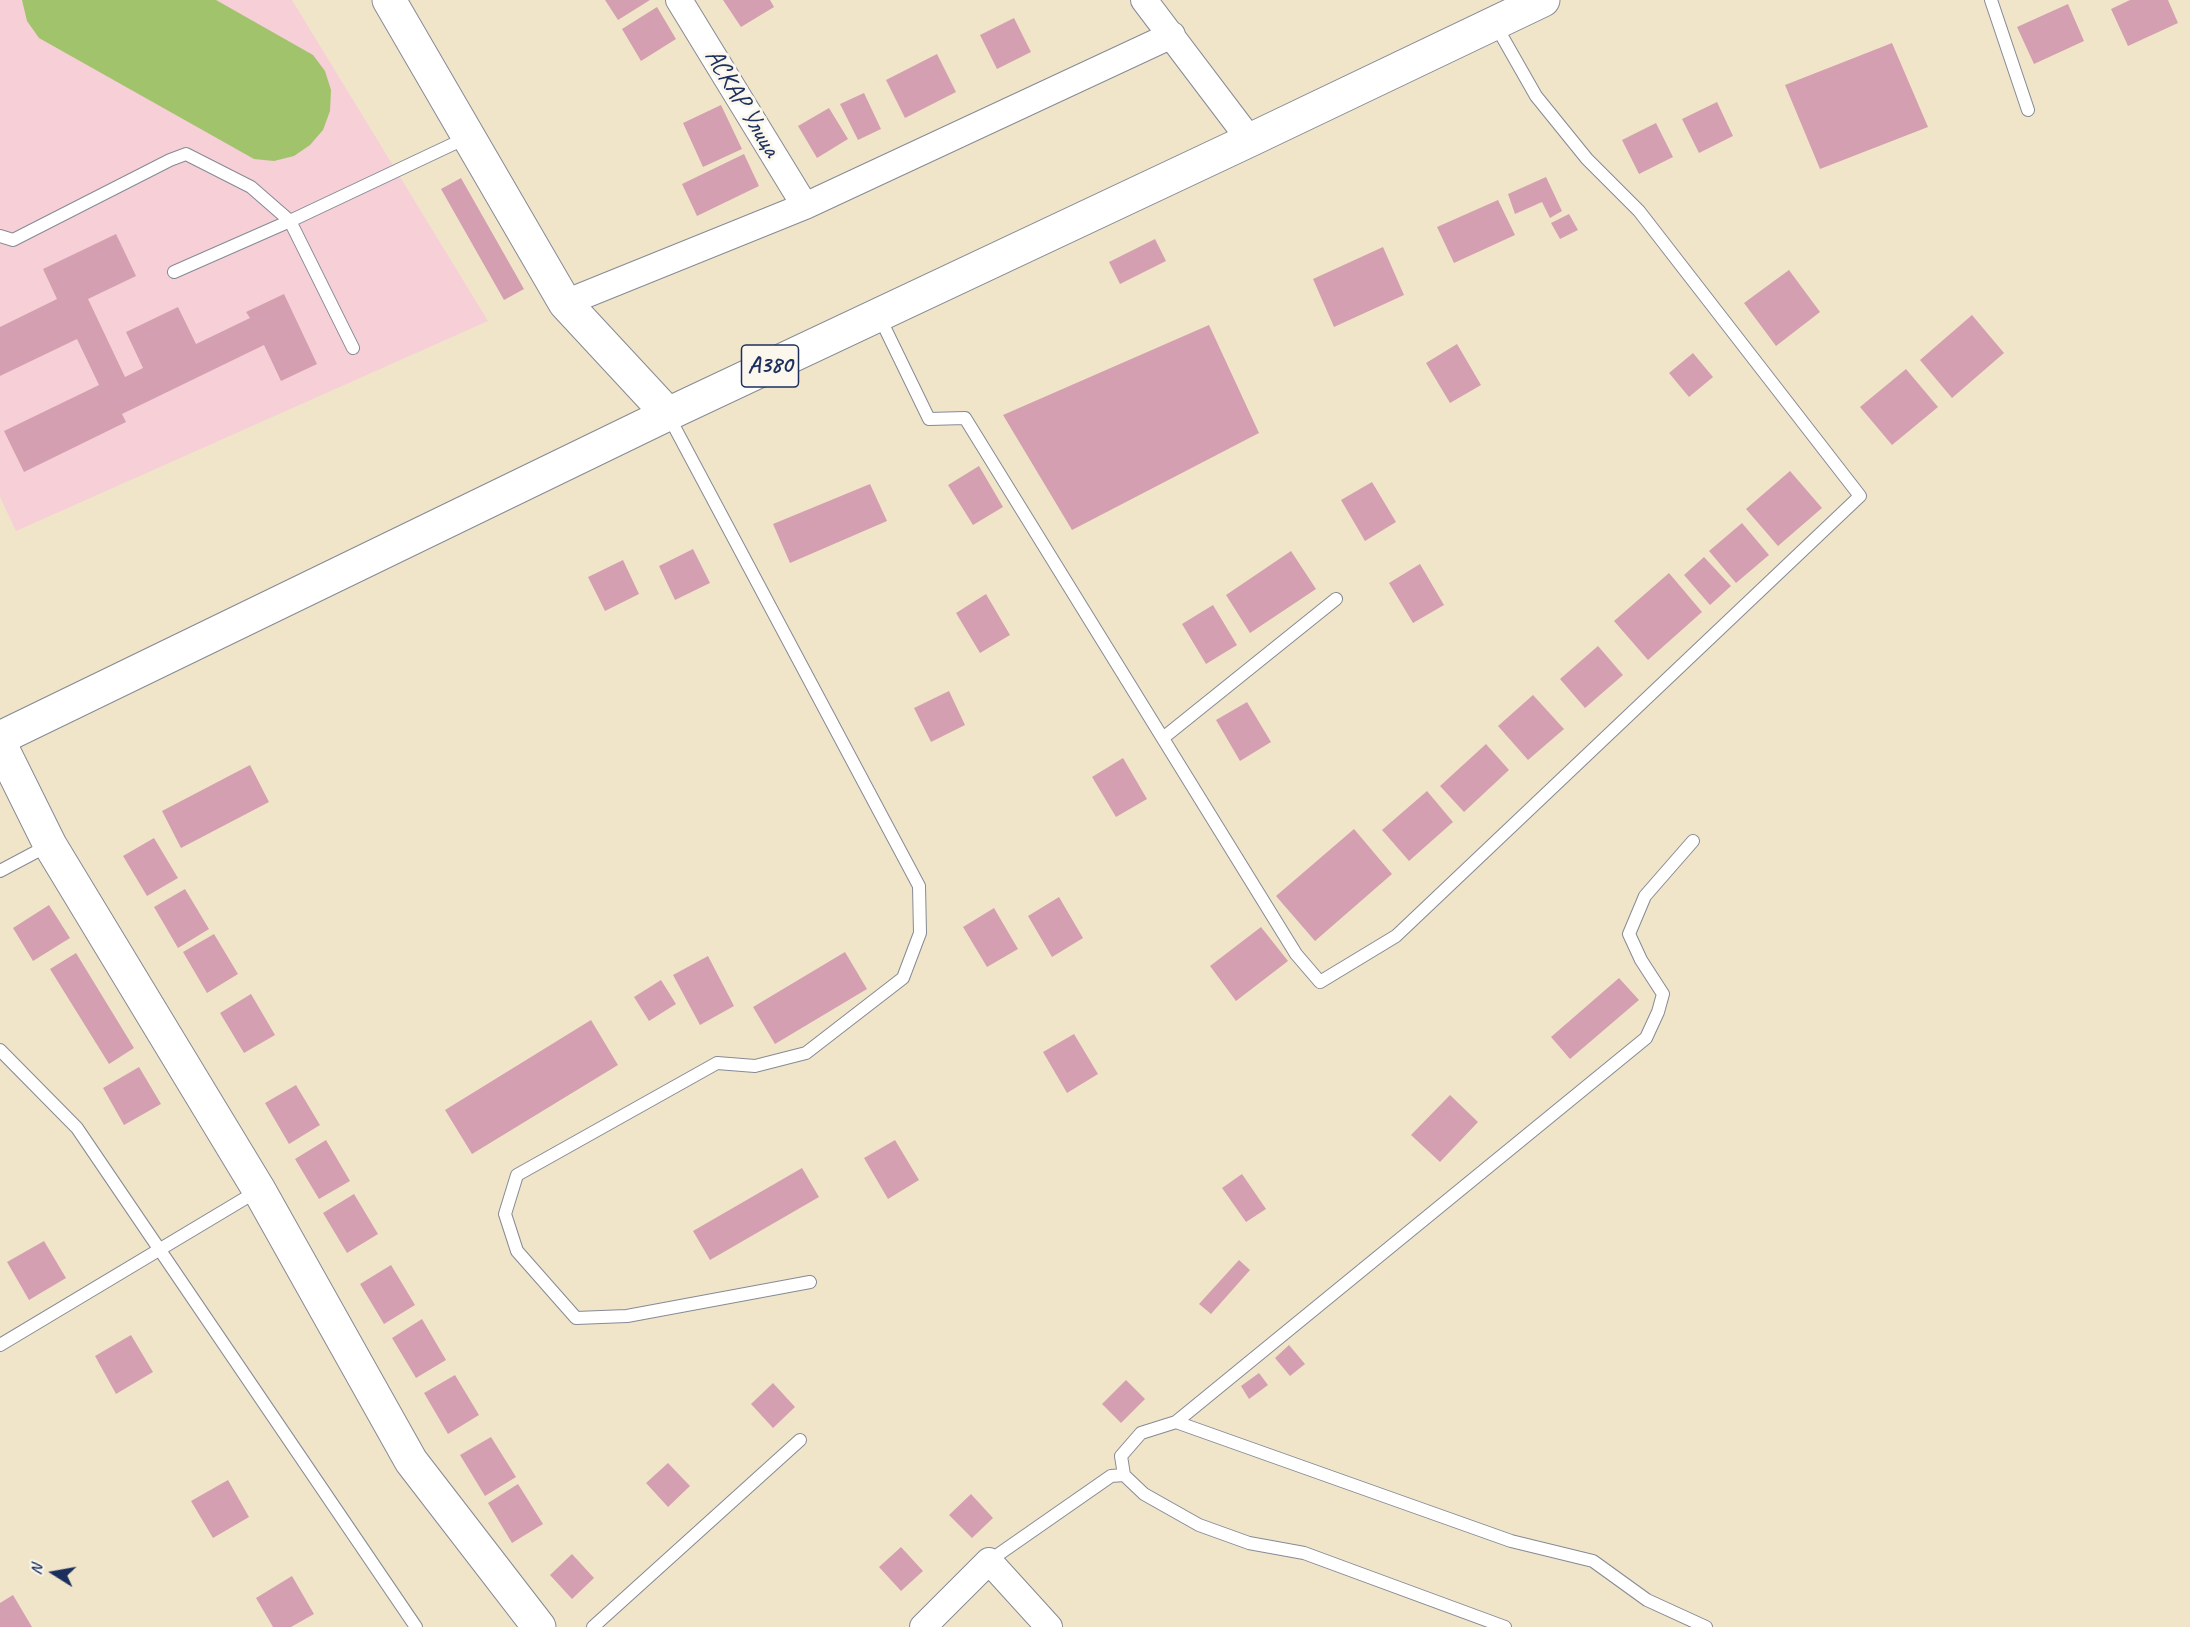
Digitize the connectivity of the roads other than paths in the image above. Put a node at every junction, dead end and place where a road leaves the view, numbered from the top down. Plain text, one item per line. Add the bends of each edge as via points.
1 (389, 0) edge
2 (679, 0) edge
3 (1144, 0) edge
4 (1543, 0) edge
5 (1991, 0) edge
6 (1494, 23) junction
7 (1172, 35) junction
8 (2028, 110) dead end
9 (469, 137) junction
10 (1250, 141) junction
11 (805, 206) junction
12 (290, 221) junction
13 (0, 236) edge
14 (174, 272) dead end
15 (565, 303) junction
16 (878, 315) junction
17 (353, 348) dead end
18 (668, 414) junction
19 (1336, 599) dead end
20 (0, 738) edge
21 (1163, 738) junction
22 (0, 744) edge
23 (1693, 841) dead end
24 (50, 845) junction
25 (0, 872) edge
26 (0, 1050) edge
27 (259, 1190) junction
28 (160, 1250) junction
29 (810, 1282) dead end
30 (0, 1345) edge
31 (1176, 1422) junction
32 (800, 1440) dead end
33 (1124, 1475) junction
34 (988, 1562) junction
35 (416, 1627) edge
36 (539, 1627) edge
37 (593, 1627) edge
38 (923, 1627) edge
39 (1048, 1627) edge
40 (1505, 1627) edge
41 (1706, 1627) edge

1 - 9 main road
2 - 11 street, АСКАР Улица
3 - 7 street
4 - 6 main road, A380
5 - 8 lane
6 - 10 main road, A380
6 - 21 lane via 1536,96 1587,159 1639,211 1860,495 1396,936 1320,982 1296,954
7 - 10 street
7 - 11 street
9 - 12 lane
9 - 15 main road
10 - 16 main road, A380
11 - 15 street
12 - 13 lane via 251,187 186,154 13,240
12 - 14 lane
12 - 17 lane
15 - 18 main road
16 - 18 main road, A380
16 - 21 lane via 929,419 965,418
18 - 20 main road, A380
18 - 29 lane via 919,886 920,933 903,978 806,1053 755,1066 717,1063 517,1175 505,1214 518,1251 576,1318 627,1316
19 - 21 lane
22 - 24 main road
23 - 31 lane via 1645,896 1629,934 1662,994 1646,1038
24 - 25 lane
24 - 27 main road
26 - 28 lane via 77,1128
27 - 28 lane
27 - 36 main road via 411,1461
28 - 30 lane
28 - 35 lane
31 - 33 lane via 1141,1433 1121,1456
31 - 41 lane via 1511,1541 1593,1561 1647,1600
32 - 37 lane
33 - 34 lane via 1111,1476
33 - 40 lane via 1144,1494 1199,1525 1249,1543 1304,1553
34 - 38 street
34 - 39 street

